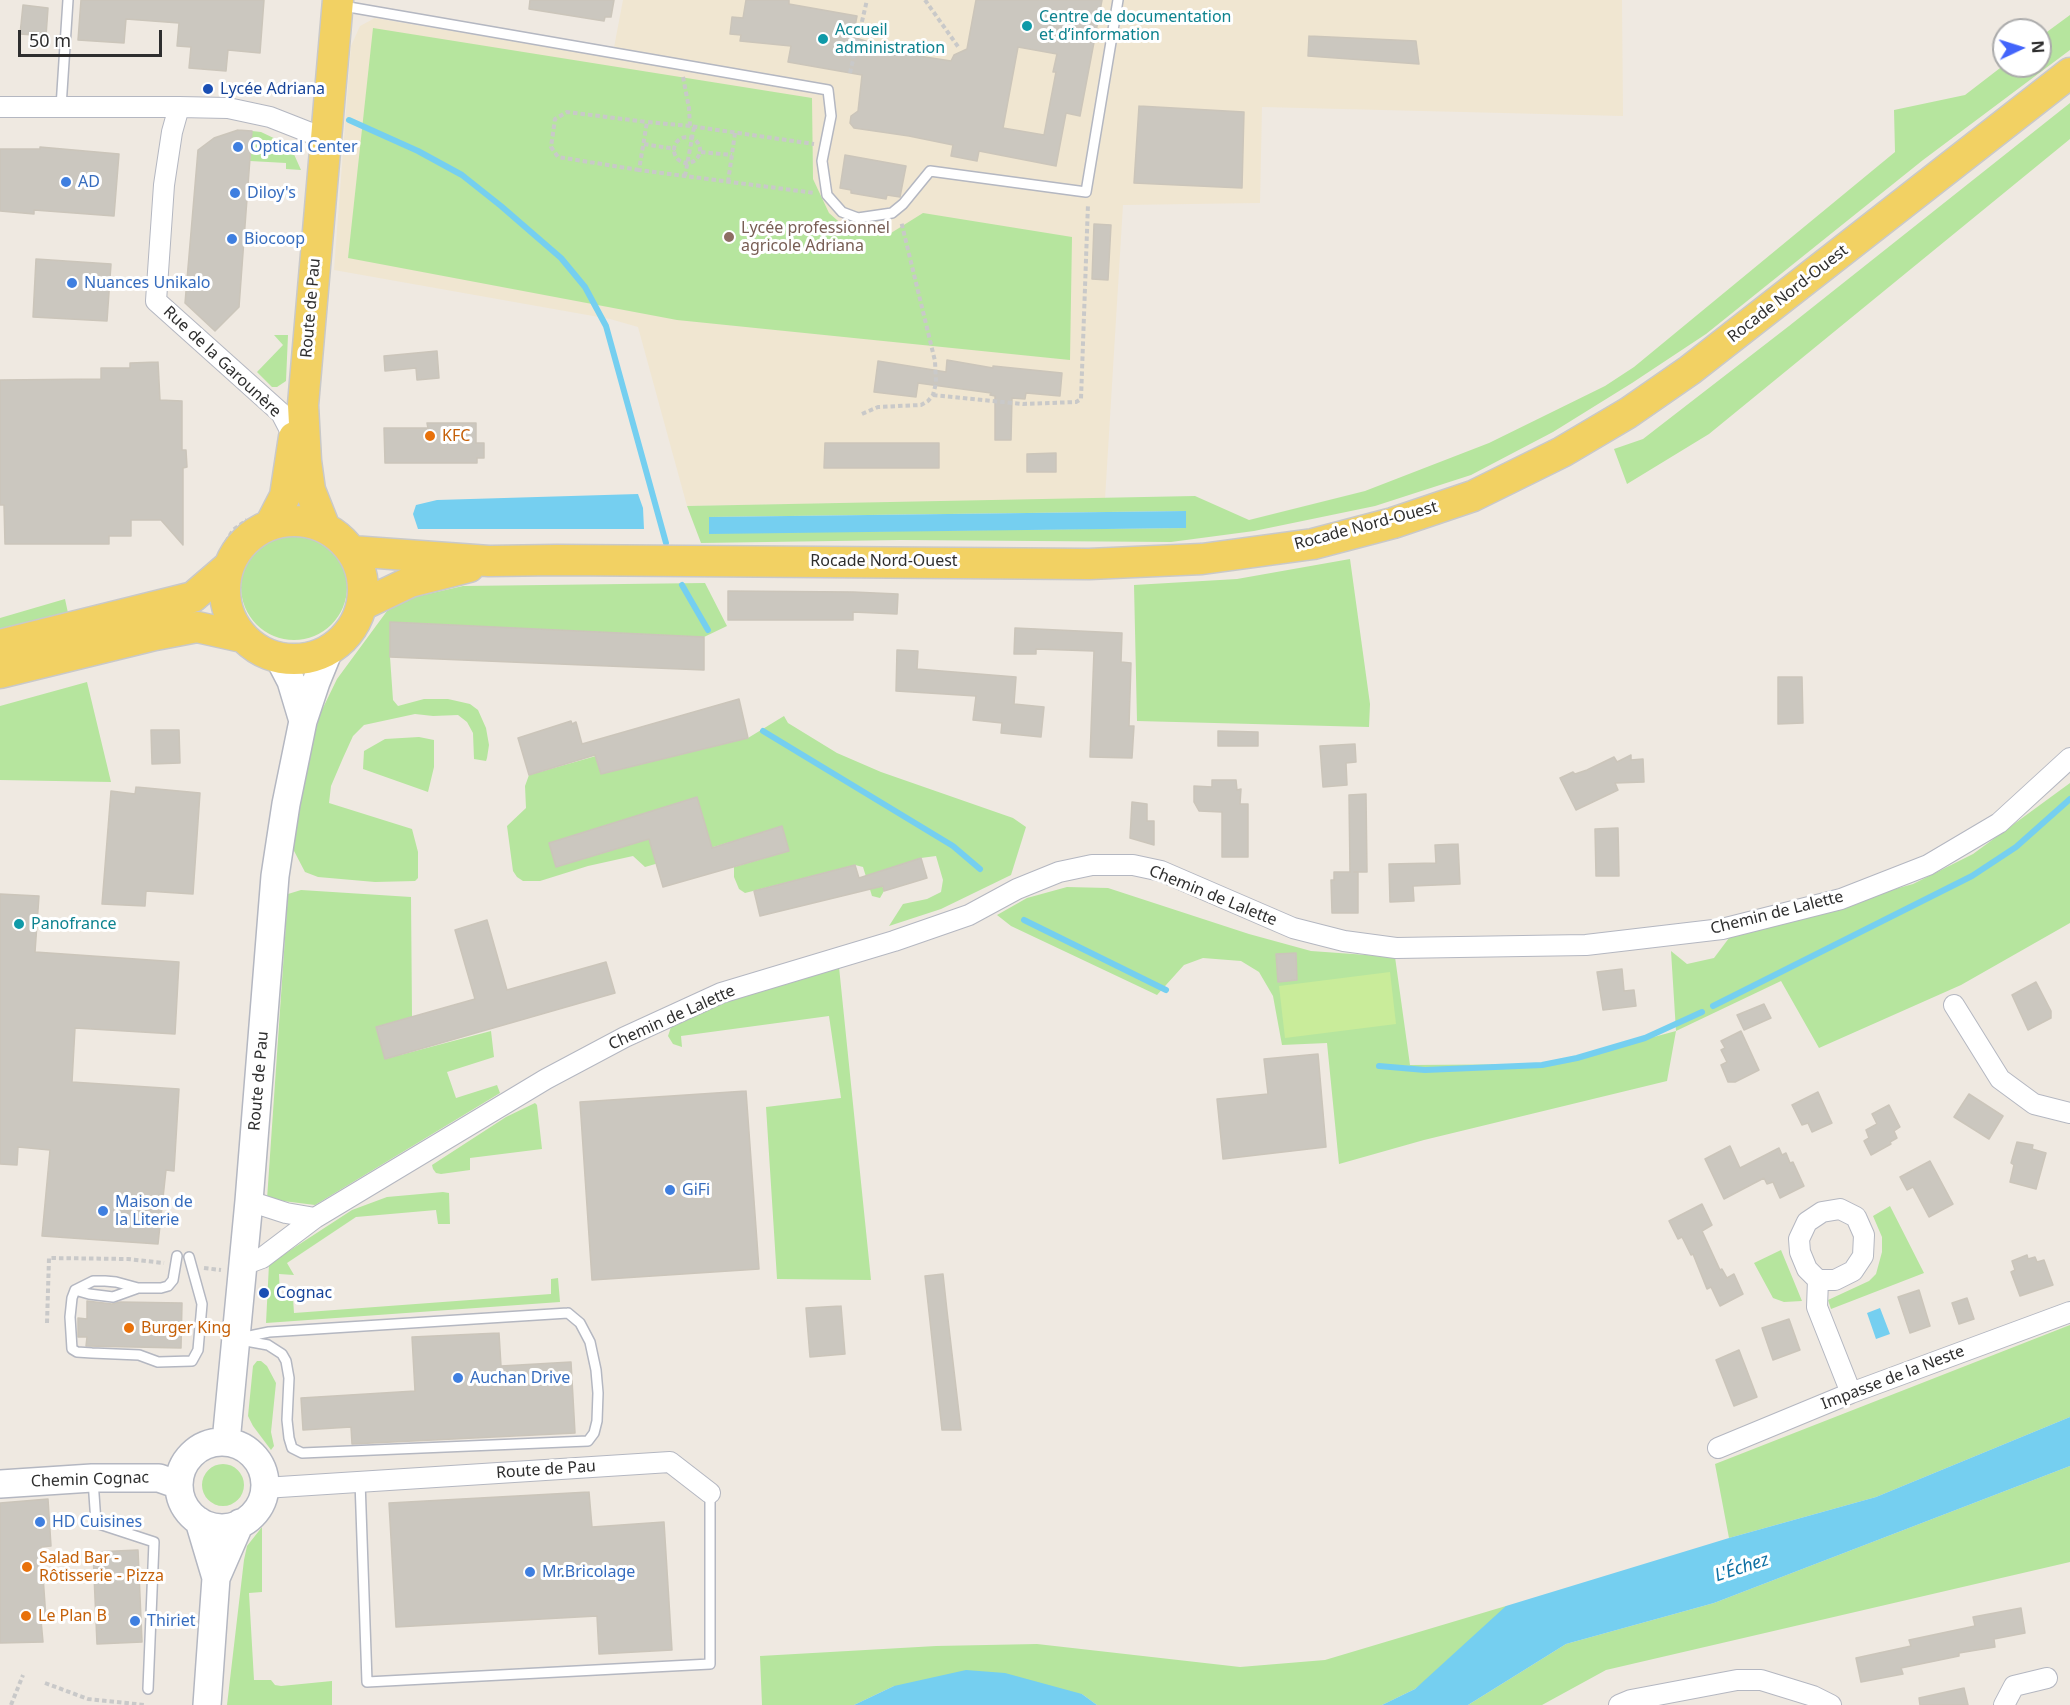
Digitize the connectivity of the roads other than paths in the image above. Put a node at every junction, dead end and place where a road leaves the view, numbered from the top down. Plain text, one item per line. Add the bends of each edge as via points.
1 (68, 0) edge
2 (1119, 0) edge
3 (338, 2) edge
4 (2070, 72) edge
5 (0, 107) edge
6 (61, 107) junction
7 (179, 107) junction
8 (327, 139) junction
9 (303, 405) junction
10 (294, 438) junction
11 (263, 519) junction
12 (325, 528) junction
13 (351, 551) junction
14 (225, 558) junction
15 (489, 561) junction
16 (367, 613) junction
17 (242, 637) junction
18 (0, 645) edge
19 (339, 652) junction
20 (279, 658) junction
21 (0, 673) edge
22 (303, 721) junction
23 (2070, 758) edge
24 (1954, 1005) dead end
25 (2070, 1113) edge
26 (249, 1201) junction
27 (315, 1218) junction
28 (177, 1256) dead end
29 (189, 1257) dead end
30 (243, 1265) junction
31 (1818, 1280) dead end
32 (138, 1288) junction
33 (75, 1290) junction
34 (2070, 1312) edge
35 (235, 1339) junction
36 (1851, 1393) junction
37 (226, 1442) junction
38 (1718, 1448) dead end
39 (92, 1478) junction
40 (360, 1482) junction
41 (0, 1484) edge
42 (179, 1485) junction
43 (264, 1488) junction
44 (710, 1493) joint
45 (199, 1521) junction
46 (240, 1524) junction
47 (216, 1578) junction
48 (2047, 1678) dead end
49 (148, 1689) dead end
50 (207, 1705) edge
51 (1619, 1705) edge
52 (1831, 1705) edge
53 (2004, 1705) edge

1 - 6 lane
2 - 3 lane via 1086,192 930,171 892,213 858,218 842,212 827,195 822,161 831,116 828,90
3 - 8 main road, Route de Pau
4 - 15 main road, Rocade Nord-Ouest via 1690,370 1628,413 1562,452 1473,496 1393,523 1313,544 1202,559 1089,564
5 - 6 street
6 - 7 street
7 - 8 street via 228,108 270,117
7 - 10 street, Rue de la Garounère via 164,185 156,301 281,413
8 - 9 main road, Route de Pau
9 - 10 main road, Route de Pau
9 - 12 main road, Route de Pau via 310,490
10 - 11 main road, Route de Pau via 285,496
11 - 12 main road, Route de Pau via 307,522
11 - 14 main road, Route de Pau via 239,549
12 - 13 main road, Route de Pau
13 - 15 main road, Rocade Nord-Ouest
13 - 16 main road, Route de Pau via 359,568
14 - 17 main road, Route de Pau via 226,603
14 - 18 main road via 193,597
15 - 16 main road, Rocade Nord-Ouest via 410,582
16 - 19 main road, Route de Pau via 344,638
17 - 20 main road, Route de Pau
17 - 21 main road via 197,627
19 - 20 main road, Route de Pau via 296,660
19 - 22 main road, Route de Pau via 316,682
20 - 22 main road, Route de Pau via 291,681
22 - 26 main road, Route de Pau via 275,876
23 - 27 street, Chemin de Lalette via 1999,823 1928,865 1841,899 1722,929 1586,945 1396,948 1344,941 1293,928 1142,867 1092,865 1059,873 1017,889 969,915 721,993 626,1037 546,1079
24 - 25 street via 2000,1079 2034,1104
26 - 27 street
26 - 30 main road, Route de Pau
27 - 30 street, Chemin de Lalette via 262,1258
28 - 32 lane via 173,1280 168,1286
29 - 33 lane via 202,1304 198,1350 192,1360 158,1362 138,1355 77,1352 70,1341
30 - 35 main road, Route de Pau
31 - 36 street via 1817,1307
32 - 33 lane via 113,1297
32 - 33 lane via 93,1281
34 - 36 street, Impasse de la Neste
35 - 35 lane via 269,1332 568,1313 580,1323 590,1342 598,1393 594,1433 588,1441 302,1453 292,1448 289,1438 289,1378 282,1354 268,1345
35 - 37 main road, Route de Pau
36 - 38 street, Impasse de la Neste
37 - 42 main road via 212,1443 193,1453 181,1471
37 - 43 main road via 244,1449 259,1463
39 - 41 main road, Chemin Cognac
39 - 42 main road, Chemin Cognac via 159,1478
39 - 49 lane via 96,1523 154,1542
40 - 43 street, Route de Pau
40 - 44 street, Route de Pau via 670,1462
40 - 44 lane via 367,1682 710,1664
42 - 45 main road via 181,1499
43 - 46 main road via 261,1502
45 - 46 main road via 213,1527
45 - 47 main road
46 - 47 main road
47 - 50 main road
48 - 53 street via 2014,1686
51 - 52 street via 1737,1680 1761,1680

